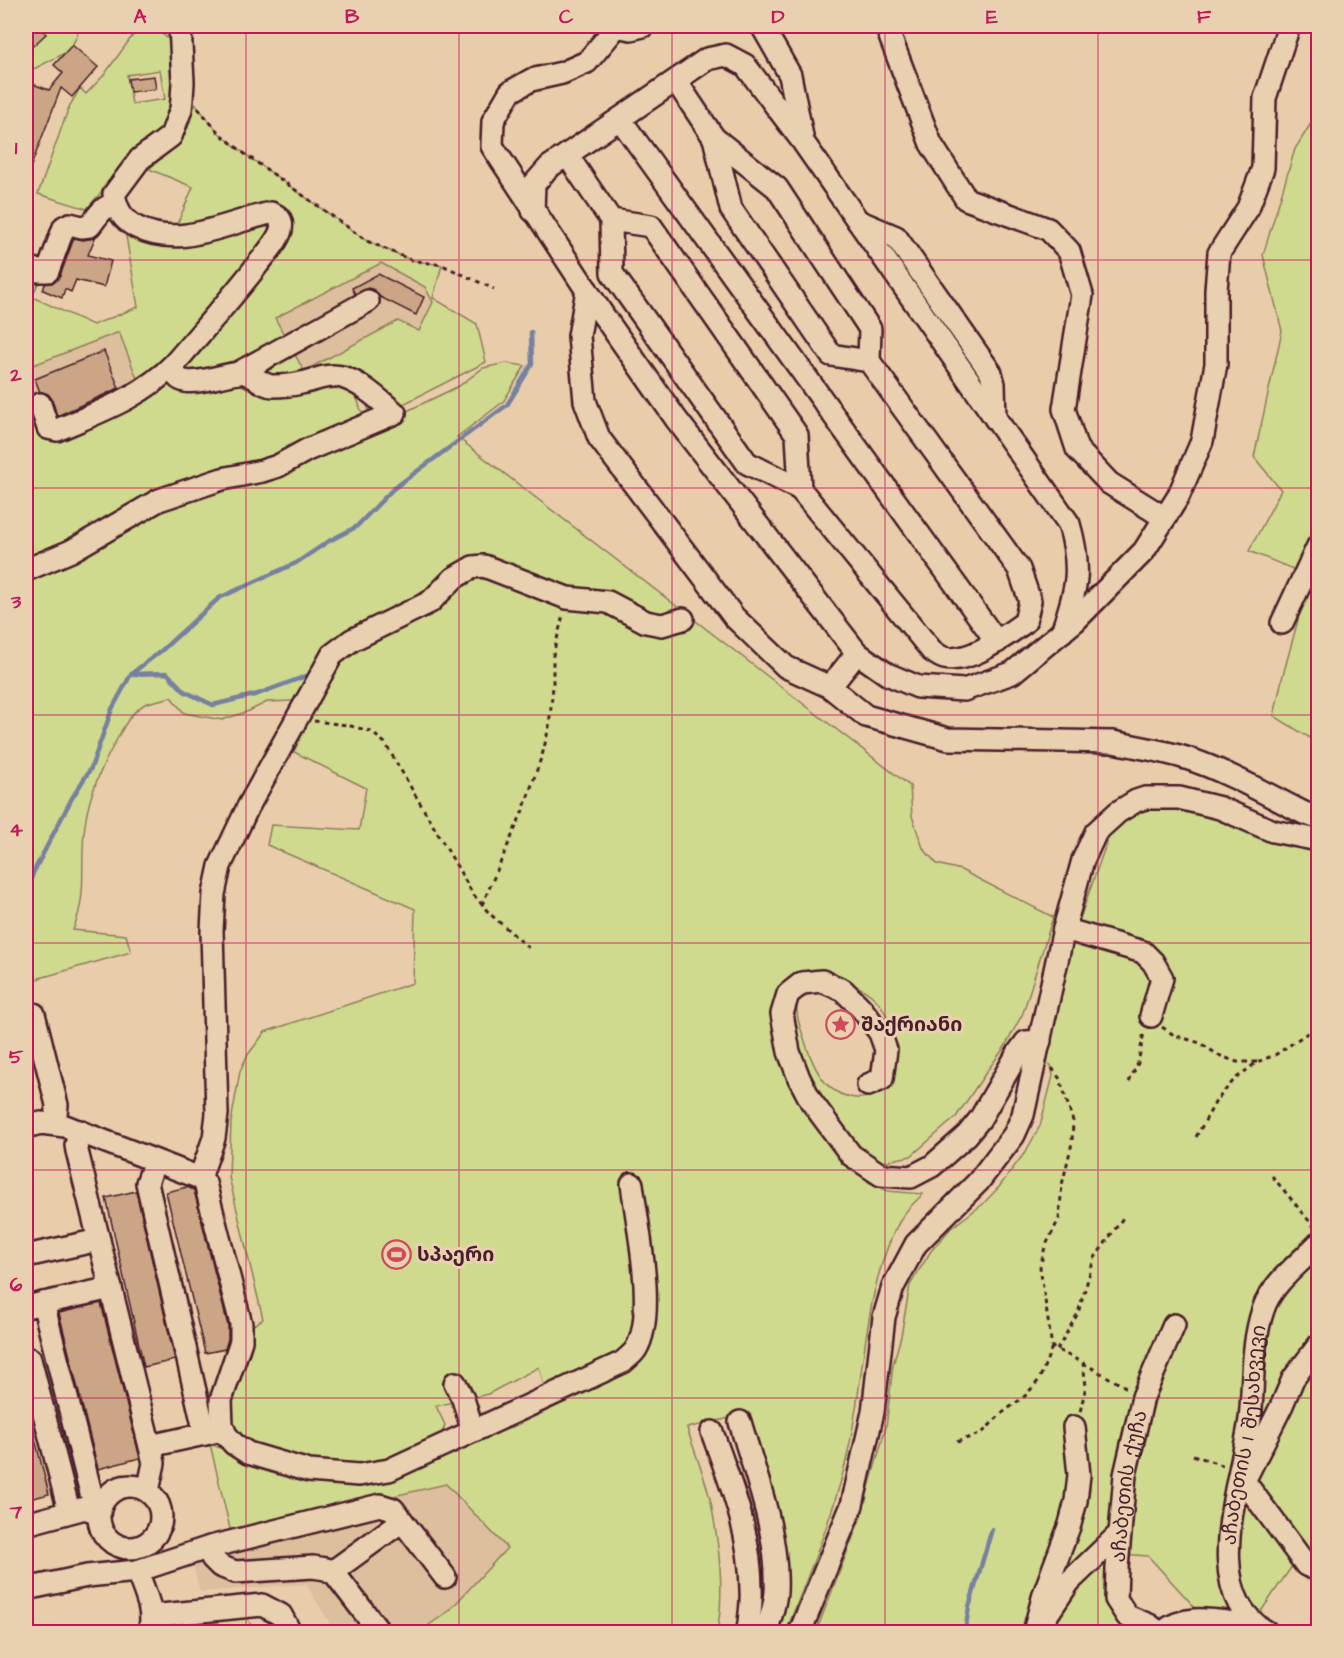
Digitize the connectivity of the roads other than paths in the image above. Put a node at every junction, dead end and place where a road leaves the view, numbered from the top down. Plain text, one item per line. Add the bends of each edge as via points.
1 (180, 26) edge
2 (615, 26) edge
3 (643, 26) edge
4 (762, 26) edge
5 (886, 26) edge
6 (1288, 26) edge
7 (676, 81) junction
8 (620, 119) junction
9 (714, 138) junction
10 (803, 142) junction
11 (567, 154) junction
12 (116, 204) junction
13 (533, 211) junction
14 (611, 220) junction
15 (26, 266) edge
16 (587, 290) junction
17 (368, 301) dead end
18 (869, 361) junction
19 (175, 363) junction
20 (238, 373) junction
21 (40, 404) dead end
22 (800, 489) junction
23 (1165, 518) junction
24 (1318, 546) edge
25 (26, 570) edge
26 (683, 619) dead end
27 (1282, 624) dead end
28 (1062, 632) junction
29 (997, 642) junction
30 (857, 653) junction
31 (830, 687) junction
32 (1318, 818) edge
33 (1318, 840) edge
34 (1064, 930) junction
35 (34, 1014) dead end
36 (1151, 1016) road end
37 (1038, 1050) junction
38 (868, 1085) dead end
39 (55, 1123) junction
40 (26, 1127) edge
41 (80, 1131) junction
42 (155, 1161) junction
43 (201, 1178) junction
44 (632, 1184) dead end
45 (99, 1239) junction
46 (1318, 1244) edge
47 (26, 1256) edge
48 (111, 1288) junction
49 (34, 1305) edge
50 (1174, 1325) dead end
51 (1318, 1346) edge
52 (26, 1360) edge
53 (455, 1383) dead end
54 (740, 1422) dead end
55 (1074, 1427) road end
56 (473, 1431) junction
57 (214, 1432) junction
58 (712, 1432) dead end
59 (150, 1446) junction
60 (1242, 1476) junction
61 (148, 1491) junction
62 (100, 1508) junction
63 (69, 1511) junction
64 (402, 1521) junction
65 (26, 1524) edge
66 (1120, 1533) junction
67 (210, 1547) junction
68 (1318, 1570) edge
69 (137, 1571) junction
70 (332, 1572) junction
71 (445, 1577) dead end
72 (26, 1589) edge
73 (149, 1624) edge
74 (1259, 1627) edge
75 (1035, 1628) edge
76 (377, 1629) dead end
77 (290, 1632) edge
78 (748, 1632) edge
79 (766, 1632) edge
80 (800, 1632) edge
81 (1159, 1632) edge
82 (1163, 1632) edge

1 - 12 street via 181,109 171,136 140,159 114,194
2 - 3 street
2 - 13 street via 587,62 531,80 510,92 493,121 492,146
4 - 10 street via 790,75
5 - 23 street via 930,144 966,199 1048,229 1069,250 1082,295 1064,409 1077,449 1109,483
6 - 23 street via 1265,98 1263,168 1248,208 1219,253 1216,364 1202,441
7 - 8 street
7 - 9 street
7 - 10 street via 706,60 726,55 745,64
8 - 11 street
8 - 29 street
9 - 18 street via 777,188 870,329
9 - 18 street via 731,209 831,355
10 - 28 street via 1069,524 1078,570
11 - 13 street via 534,184
11 - 14 street
12 - 15 street via 102,210 90,226 64,227 48,271 38,272
12 - 19 street via 117,211 130,223 149,233 182,236 271,213 282,222 281,232 266,254
13 - 16 street
14 - 22 street via 612,273 747,463
14 - 22 street via 651,226 797,435
16 - 30 street via 676,419
16 - 31 street via 579,336 585,401 599,438 734,617 786,667
17 - 20 street
18 - 29 street via 1019,569 1030,601 1025,622
19 - 20 street via 176,375 187,381
19 - 21 street via 161,378 128,400 57,430 48,428
20 - 25 street via 271,386 338,376 357,382 395,413 278,466 159,500 71,551
22 - 29 street via 932,651 944,658 964,657
23 - 28 street via 1144,551
24 - 27 street
26 - 43 street via 662,625 646,622 608,602 567,598 484,566 473,567 454,578 429,602 352,640 332,655 220,866 212,931 217,1114
28 - 30 street via 1012,673 964,690 918,687 887,674
30 - 31 street
31 - 32 street via 867,716 948,739 1113,742 1185,758
33 - 34 street via 1273,831 1220,808 1179,798 1136,801 1096,832 1083,860
34 - 36 street via 1143,952 1162,978
34 - 37 street
35 - 39 street via 57,1105
37 - 38 street via 1026,1042 980,1119 932,1166 910,1177 880,1175 851,1155 799,1078 782,1014 788,994 802,983 822,981 843,990 880,1033 886,1050 882,1079
37 - 80 street via 1023,1115 1014,1135 978,1182 916,1244 893,1287 884,1317 873,1412 852,1505
39 - 40 street
39 - 41 street
41 - 42 street
41 - 45 street via 76,1144
42 - 43 street
42 - 57 street via 147,1183
43 - 57 street via 241,1324 241,1341
44 - 56 street via 646,1297 643,1329 636,1349 623,1362
45 - 47 street
45 - 48 street
46 - 60 street, აჩაბეთის I შესახვევი via 1277,1286 1263,1309 1256,1340
48 - 49 street
48 - 59 street
49 - 62 street via 91,1493
50 - 66 street, აჩაბეთის ქუჩა via 1143,1397 1125,1476
51 - 60 street via 1293,1379
52 - 63 street via 30,1359
53 - 56 street
54 - 79 street via 771,1527 776,1594
55 - 75 street via 1080,1475 1076,1501
56 - 57 street via 389,1470 359,1475 309,1471 248,1453 226,1435
57 - 59 street
58 - 78 street via 738,1503 747,1543 752,1590
59 - 61 street via 154,1463
60 - 68 street via 1306,1565
60 - 74 street, აჩაბეთის I შესახვევი via 1231,1518 1228,1562 1236,1596
61 - 62 street via 128,1486 117,1488
61 - 62 street via 162,1518 154,1537 138,1548 128,1549 109,1541 99,1523
62 - 63 street
63 - 65 street
64 - 67 street via 393,1509 380,1505
64 - 70 street
64 - 71 street
66 - 75 street via 1069,1581
66 - 81 street, აჩაბეთის ქუჩა via 1116,1599 1127,1616
67 - 69 street
67 - 70 street via 212,1558 235,1572 313,1567
69 - 72 street via 87,1576
69 - 73 street
70 - 76 street
73 - 77 street via 262,1605 281,1615
74 - 82 street via 1189,1619

